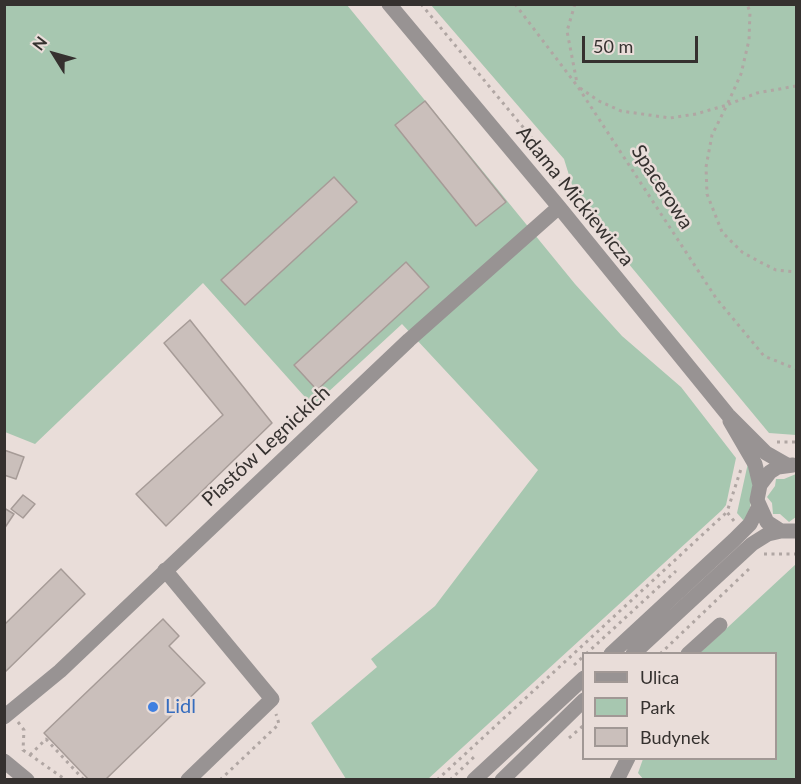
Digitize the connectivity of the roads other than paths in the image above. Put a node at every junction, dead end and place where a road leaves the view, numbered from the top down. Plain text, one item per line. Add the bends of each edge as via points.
1 (388, 4) edge
2 (559, 207) junction
3 (728, 415) junction
4 (792, 465) edge
5 (760, 485) junction
6 (758, 508) junction
7 (792, 531) edge
8 (165, 570) junction
9 (720, 625) dead end
10 (613, 652) edge
11 (635, 652) edge
12 (690, 652) edge
13 (582, 680) edge
14 (582, 702) edge
15 (4, 717) edge
16 (627, 760) edge
17 (4, 761) edge
18 (27, 780) edge
19 (188, 780) edge
20 (474, 780) edge
21 (502, 780) edge
22 (617, 780) edge

1 - 2 street, Adama Mickiewicza
2 - 3 street, Adama Mickiewicza
2 - 8 street, Piastów Legnickich via 409,340
3 - 4 street, Adama Mickiewicza via 766,453
3 - 5 street, Adama Mickiewicza via 755,464
4 - 5 street via 770,472
5 - 6 street
6 - 7 street via 767,522
6 - 10 street via 750,524 734,540
7 - 11 street via 768,534 752,543
8 - 15 street, Piastów Legnickich via 60,671
8 - 19 street via 272,699
9 - 12 street
13 - 20 street
14 - 21 street
16 - 22 street
17 - 18 street

